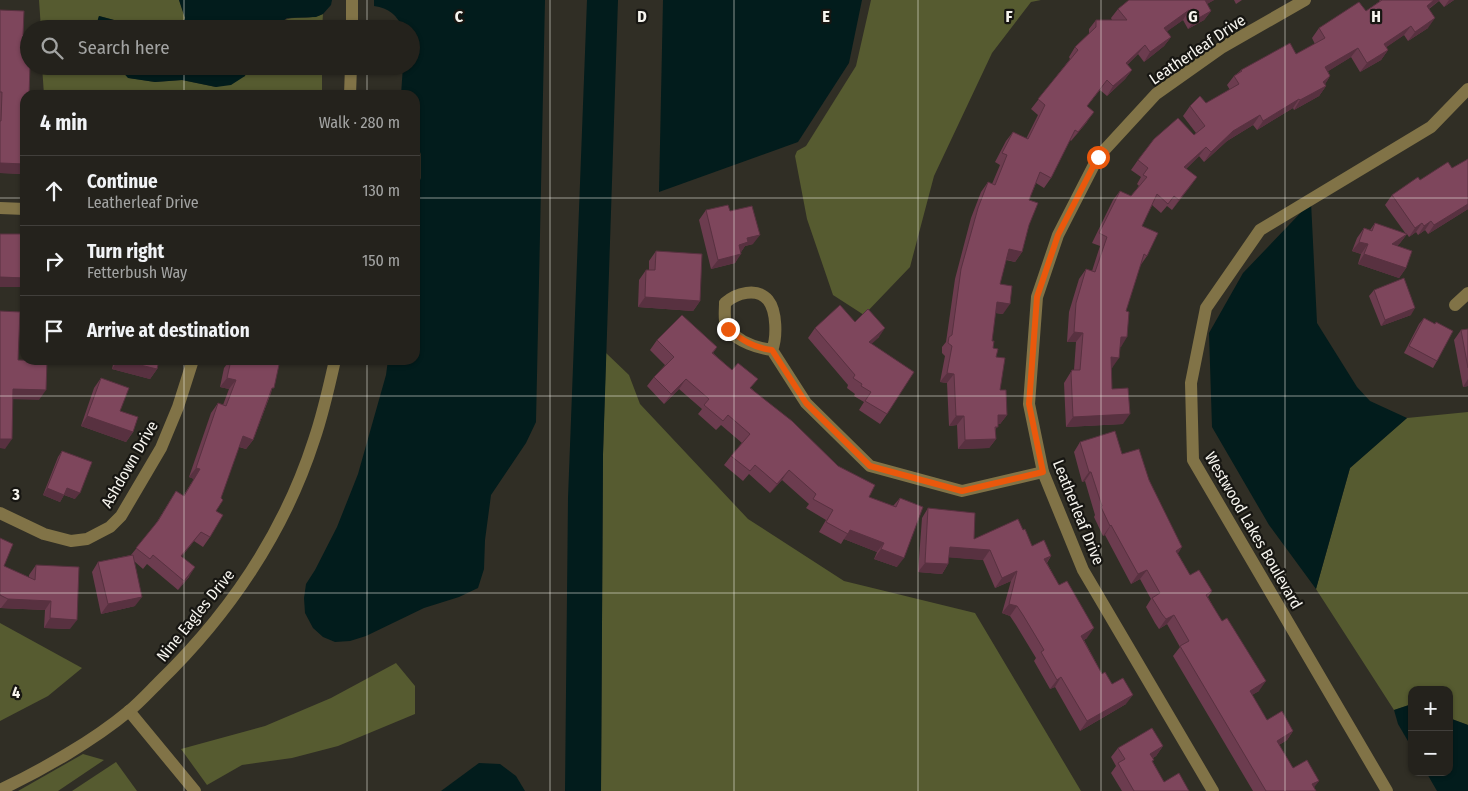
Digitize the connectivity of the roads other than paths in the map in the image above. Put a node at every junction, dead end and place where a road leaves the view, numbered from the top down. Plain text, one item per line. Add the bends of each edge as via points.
1 (352, 0) edge
2 (1305, 0) edge
3 (352, 20) edge
4 (351, 75) edge
5 (1468, 89) edge
6 (350, 90) edge
7 (0, 208) edge
8 (20, 209) edge
9 (1468, 293) edge
10 (1455, 305) dead end
11 (772, 350) junction
12 (191, 365) edge
13 (334, 365) edge
14 (1043, 472) junction
15 (0, 513) edge
16 (129, 711) junction
17 (0, 790) edge
18 (195, 791) edge
19 (1214, 791) edge
20 (1387, 791) edge

1 - 3 street
2 - 14 street, Leatherleaf Drive via 1221,48 1156,94 1098,157 1058,235 1037,297 1029,404
4 - 6 street
5 - 20 street, Westwood Lakes Boulevard via 1430,127 1260,230 1206,308 1191,384 1193,460
7 - 8 street
9 - 10 street
11 - 11 street via 748,344 728,329 725,303 732,296 751,293 768,300 773,310 776,333
11 - 14 street via 806,403 870,466 962,491
12 - 15 street, Ashdown Drive via 161,448 110,527 87,539 71,541 44,534
13 - 16 street, Nine Eagles Drive via 314,441 294,492 254,567 229,604 183,658
14 - 19 street, Leatherleaf Drive via 1083,570
16 - 17 street, Nine Eagles Drive via 77,747
16 - 18 street

